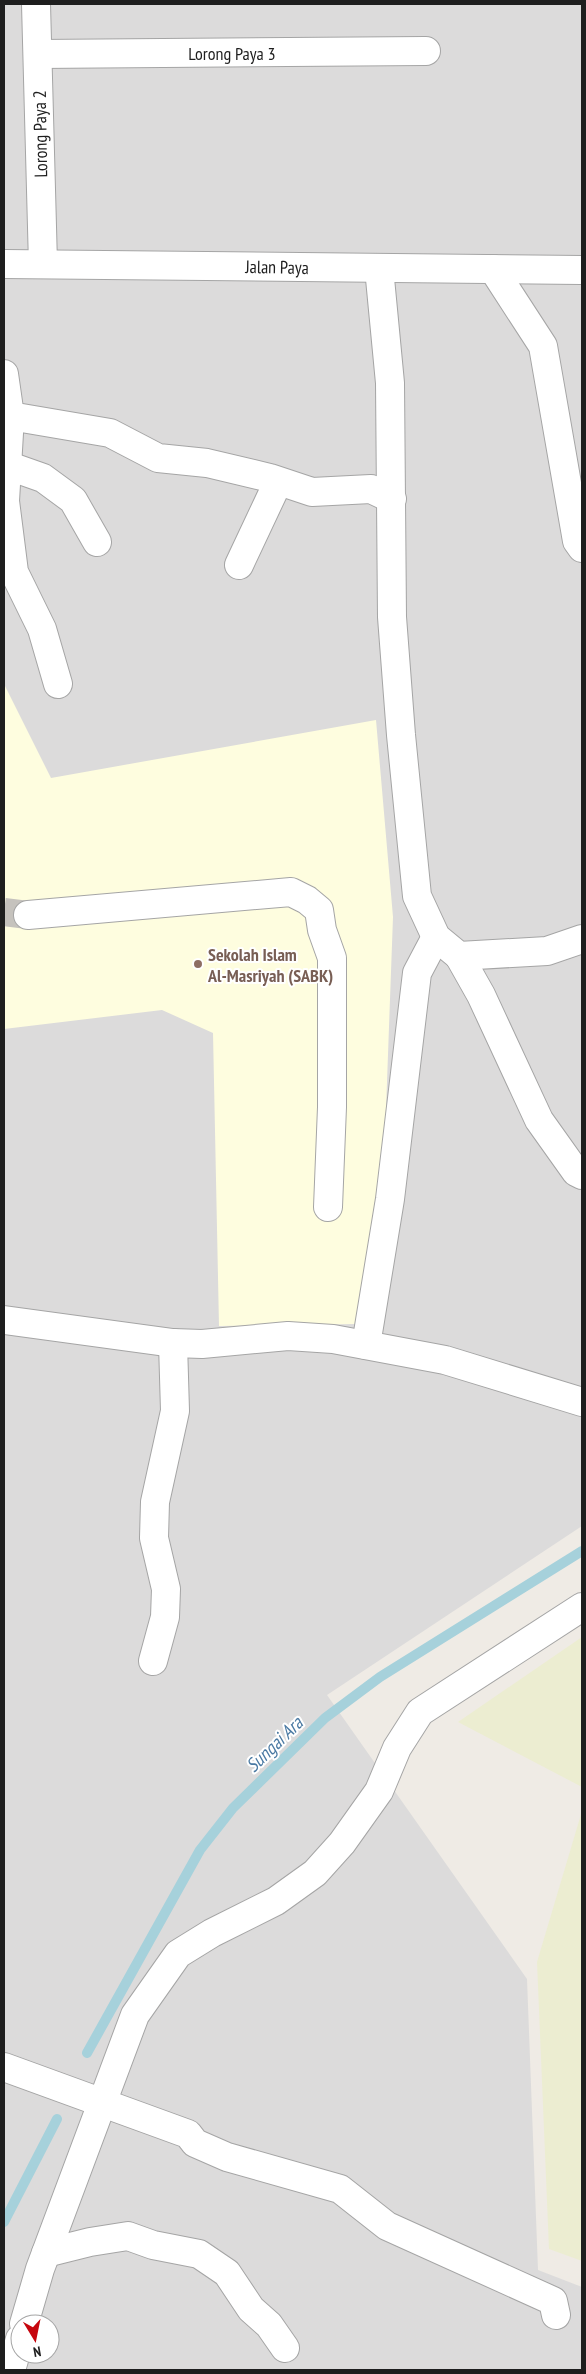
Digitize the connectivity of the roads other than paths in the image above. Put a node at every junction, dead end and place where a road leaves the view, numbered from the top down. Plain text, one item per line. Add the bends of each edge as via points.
1 (36, 4) edge
2 (426, 52) dead end
3 (38, 54) junction
4 (4, 264) edge
5 (43, 264) junction
6 (379, 268) junction
7 (493, 269) junction
8 (582, 270) edge
9 (4, 374) edge
10 (10, 416) junction
11 (8, 466) junction
12 (278, 482) junction
13 (392, 499) junction
14 (97, 542) dead end
15 (582, 548) edge
16 (239, 565) dead end
17 (58, 684) dead end
18 (28, 915) tunnel mouth
19 (436, 937) junction
20 (582, 938) edge
21 (459, 956) junction
22 (582, 1175) edge
23 (328, 1207) dead end
24 (4, 1320) edge
25 (173, 1344) junction
26 (366, 1345) junction
27 (582, 1402) edge
28 (582, 1607) edge
29 (152, 1661) dead end
30 (4, 2067) edge
31 (100, 2104) junction
32 (46, 2253) junction
33 (27, 2314) edge
34 (556, 2315) dead end
35 (285, 2348) dead end

1 - 3 street, Lorong Paya 2
2 - 3 street, Lorong Paya 3
3 - 5 street, Lorong Paya 2
4 - 5 street, Jalan Paya
5 - 6 street, Jalan Paya
6 - 7 street, Jalan Paya
6 - 13 street via 390,383
7 - 8 street, Jalan Paya
7 - 15 street via 543,346 577,541
9 - 10 street
10 - 11 street
10 - 12 street via 110,433 158,458 207,463
11 - 14 street via 43,478 73,500
11 - 17 street via 5,500 14,572 42,629
12 - 13 street via 312,492 371,489
12 - 16 street
13 - 19 street via 392,617 417,896
18 - 23 street via 291,892 319,910 332,958
19 - 21 street
19 - 26 street via 417,973 390,1199
20 - 21 street via 547,951
21 - 22 street via 481,995 539,1120 576,1172
24 - 25 street
25 - 26 street via 288,1336
25 - 29 street via 175,1411 155,1502 154,1538 166,1589 165,1617
26 - 27 street via 445,1360
28 - 31 street via 420,1712 397,1748 379,1791 342,1843 315,1873 276,1901 178,1954 134,2015
30 - 31 street
31 - 32 street
31 - 34 street via 188,2134 195,2143 227,2157 340,2189 387,2226 553,2301
32 - 33 street
32 - 35 street via 128,2236 153,2245 199,2254 227,2273

